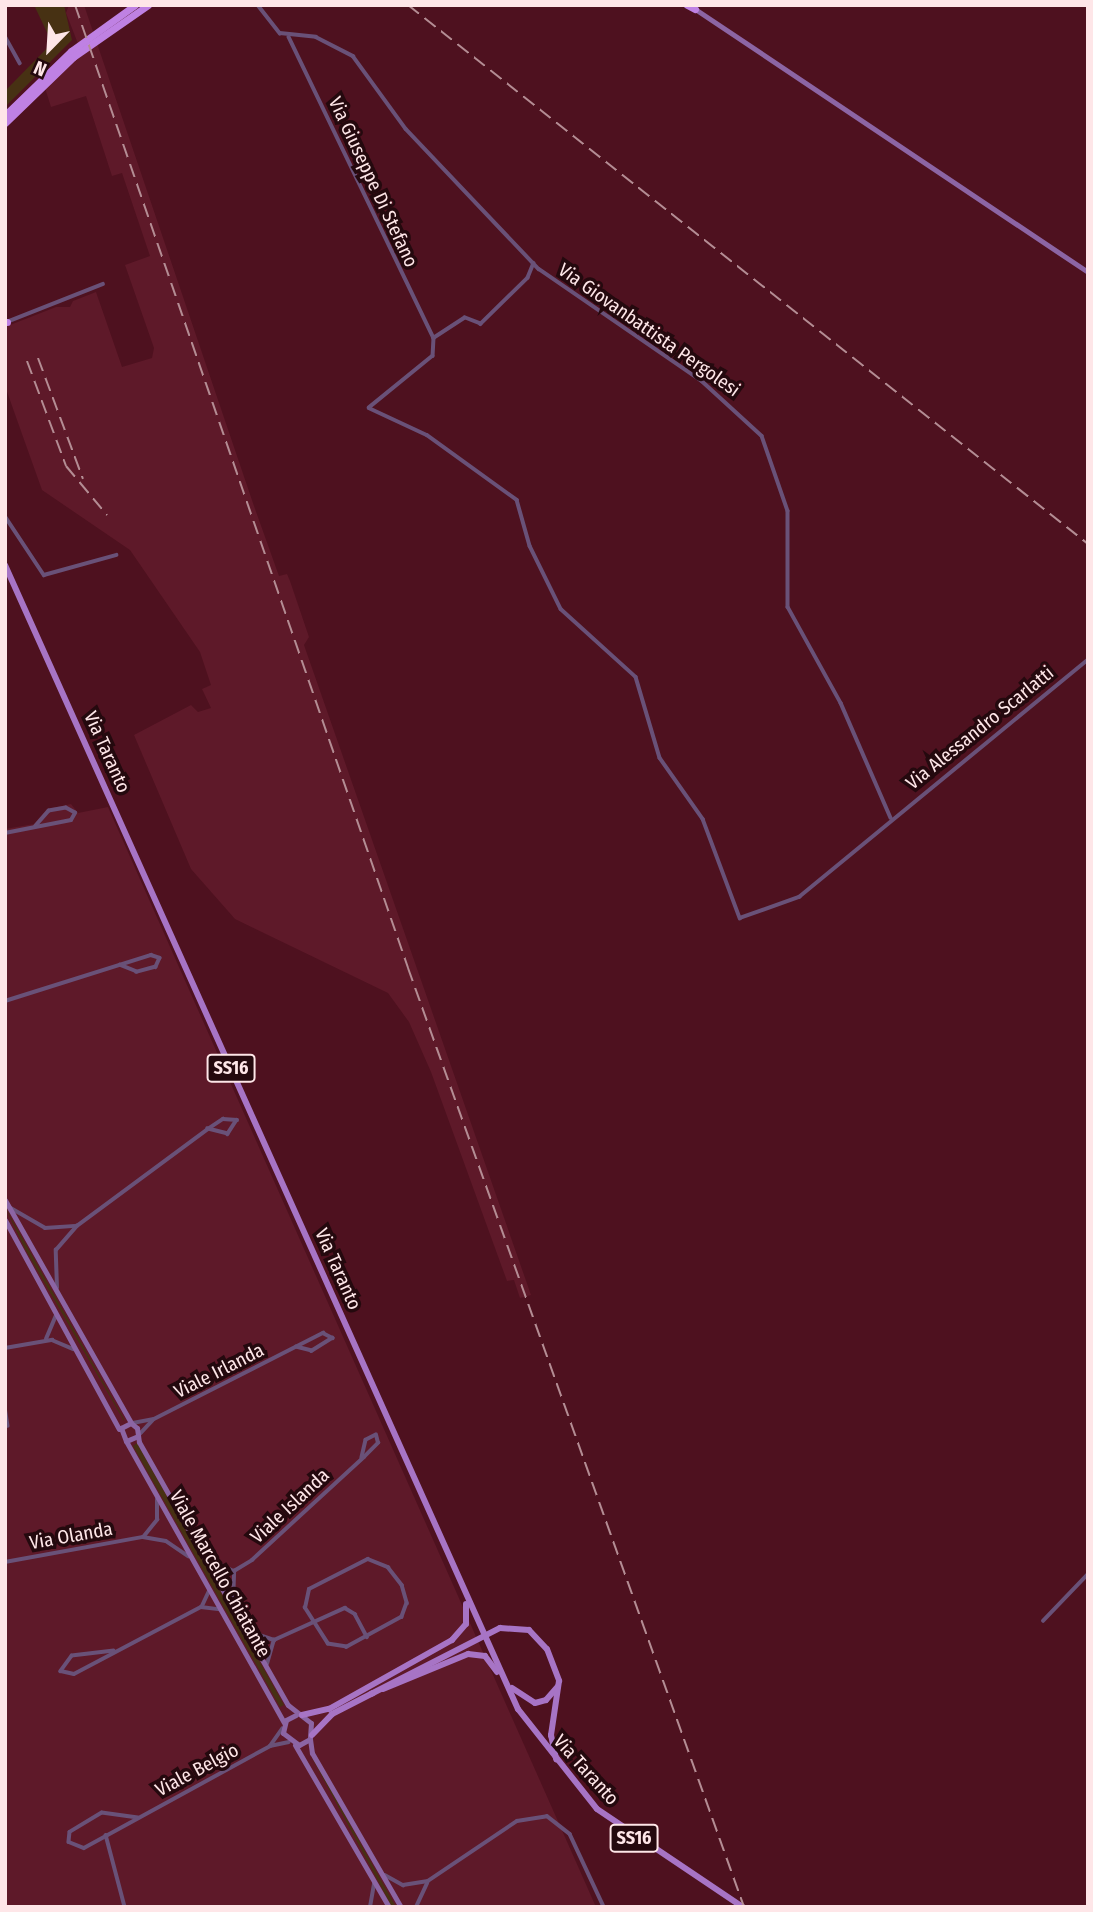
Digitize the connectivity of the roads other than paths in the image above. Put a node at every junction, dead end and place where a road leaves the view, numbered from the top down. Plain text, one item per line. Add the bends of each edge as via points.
1 (135, 5) edge
2 (148, 5) edge
3 (258, 5) edge
4 (690, 7) edge
5 (109, 26) junction
6 (5, 36) edge
7 (289, 37) junction
8 (20, 63) dead end
9 (32, 91) junction
10 (5, 115) edge
11 (5, 124) edge
12 (534, 263) junction
13 (1088, 272) edge
14 (103, 284) dead end
15 (6, 322) edge
16 (435, 338) junction
17 (5, 516) edge
18 (116, 555) dead end
19 (5, 565) edge
20 (1088, 660) edge
21 (891, 818) junction
22 (36, 826) junction
23 (5, 833) edge
24 (120, 965) junction
25 (5, 1001) edge
26 (208, 1129) junction
27 (7, 1203) edge
28 (5, 1220) edge
29 (76, 1226) junction
30 (59, 1295) junction
31 (56, 1312) junction
32 (44, 1340) junction
33 (296, 1347) junction
34 (5, 1348) edge
35 (82, 1359) junction
36 (5, 1407) edge
37 (154, 1419) junction
38 (131, 1423) junction
39 (8, 1426) dead end
40 (120, 1431) junction
41 (138, 1436) junction
42 (126, 1441) junction
43 (362, 1458) junction
44 (155, 1491) junction
45 (143, 1537) junction
46 (205, 1557) junction
47 (5, 1562) edge
48 (196, 1563) junction
49 (234, 1572) junction
50 (456, 1572) junction
51 (1088, 1574) edge
52 (209, 1587) junction
53 (201, 1607) junction
54 (233, 1608) junction
55 (223, 1612) junction
56 (1043, 1620) dead end
57 (312, 1621) junction
58 (245, 1628) junction
59 (367, 1637) junction
60 (274, 1640) junction
61 (114, 1651) junction
62 (267, 1668) junction
63 (501, 1672) junction
64 (559, 1681) junction
65 (370, 1691) junction
66 (519, 1709) junction
67 (299, 1715) junction
68 (284, 1725) junction
69 (311, 1737) junction
70 (292, 1744) junction
71 (270, 1746) junction
72 (559, 1767) junction
73 (138, 1818) junction
74 (106, 1835) junction
75 (380, 1872) junction
76 (373, 1879) junction
77 (428, 1881) junction
78 (125, 1904) edge
79 (120, 1907) edge
80 (370, 1907) edge
81 (389, 1907) edge
82 (401, 1907) edge
83 (416, 1907) edge
84 (604, 1907) edge
85 (743, 1907) edge

1 - 5 highway
2 - 5 highway
3 - 7 street via 275,30
4 - 13 street
5 - 9 highway
6 - 8 street
7 - 12 street, Via Giovanbattista Pergolesi via 316,37 363,64 406,129
7 - 16 street, Via Giuseppe Di Stefano
9 - 10 highway
9 - 11 highway
12 - 16 street via 528,278 481,324 465,318
12 - 21 street, Via Giovanbattista Pergolesi via 722,395 762,436 788,511 788,607 841,704
14 - 15 street
16 - 21 street, Via Alessandro Scarlatti via 436,353 369,408 427,435 517,500 530,546 561,609 636,677 660,758 703,819 740,918 799,897
17 - 18 street via 44,575
19 - 50 main road, Via Taranto / SS16
20 - 21 street, Via Alessandro Scarlatti
22 - 22 street via 71,820 75,813 66,808 49,811
22 - 23 street
24 - 24 street via 137,972 156,967 160,958 151,955
24 - 25 street
26 - 26 street via 228,1134 237,1120 228,1116
26 - 29 street
27 - 29 street via 45,1228
27 - 30 street, Viale Marcello Chiatante
28 - 31 street, Viale Marcello Chiatante
29 - 30 street via 56,1250
30 - 38 street, Viale Marcello Chiatante
31 - 32 street via 55,1328
31 - 35 street, Viale Marcello Chiatante
32 - 34 street
32 - 35 street via 65,1342
33 - 33 street, Viale Irlanda via 312,1351 333,1338 323,1333
33 - 37 street, Viale Irlanda
35 - 40 street, Viale Marcello Chiatante
36 - 39 street
37 - 38 street, Viale Irlanda
37 - 41 street, Viale Irlanda
38 - 40 street
38 - 41 street, Viale Marcello Chiatante
40 - 42 street, Viale Marcello Chiatante
41 - 42 street
41 - 46 street, Viale Marcello Chiatante
42 - 44 street, Viale Marcello Chiatante
43 - 43 street, Viale Islanda via 378,1443 376,1435 366,1440
43 - 49 street, Viale Islanda
44 - 45 street, Via Olanda via 157,1520
44 - 48 street, Viale Marcello Chiatante
45 - 47 street, Via Olanda
45 - 48 street, Via Olanda via 172,1544
46 - 49 street
46 - 54 street, Viale Marcello Chiatante
48 - 52 street, Viale Marcello Chiatante
49 - 54 street
50 - 63 main road, Via Taranto / SS16
50 - 65 main road via 468,1608 461,1634
51 - 56 street
52 - 53 street
52 - 55 street, Viale Marcello Chiatante
53 - 55 street via 211,1605
53 - 61 street
54 - 58 street, Viale Marcello Chiatante
55 - 68 street, Viale Marcello Chiatante
57 - 59 street via 323,1641 339,1648
57 - 59 street via 345,1608 355,1614
57 - 59 street via 304,1605 313,1583 356,1561 375,1561 393,1571 407,1602 397,1622
57 - 60 street
58 - 60 street via 258,1639
58 - 62 street, Viale Marcello Chiatante
60 - 62 street
61 - 61 street via 72,1656 61,1671 74,1674
62 - 67 street, Viale Marcello Chiatante
63 - 64 main road via 516,1694 535,1703 555,1693
63 - 66 main road, Via Taranto / SS16
64 - 65 main road via 537,1634 521,1627 493,1631
64 - 72 main road via 551,1746
65 - 66 main road via 476,1653 493,1665
65 - 67 main road via 329,1709
65 - 69 main road via 332,1714
66 - 72 main road, Via Taranto / SS16
67 - 68 street
67 - 69 street, Viale Marcello Chiatante via 311,1723
68 - 70 street, Viale Marcello Chiatante
68 - 71 street, Viale Belgio
69 - 70 street
69 - 75 street, Viale Marcello Chiatante via 312,1753
70 - 71 street, Viale Belgio
70 - 76 street, Viale Marcello Chiatante
71 - 73 street, Viale Belgio
72 - 85 main road, Via Taranto / SS16 via 623,1830
73 - 74 street, Viale Belgio
73 - 74 street, Viale Belgio via 102,1813 70,1832 69,1842 84,1848
74 - 78 street
75 - 77 street via 403,1885
75 - 82 street, Viale Marcello Chiatante
76 - 80 street
76 - 81 street, Viale Marcello Chiatante
77 - 83 street
77 - 84 street via 517,1821 547,1816 570,1834
78 - 79 street

